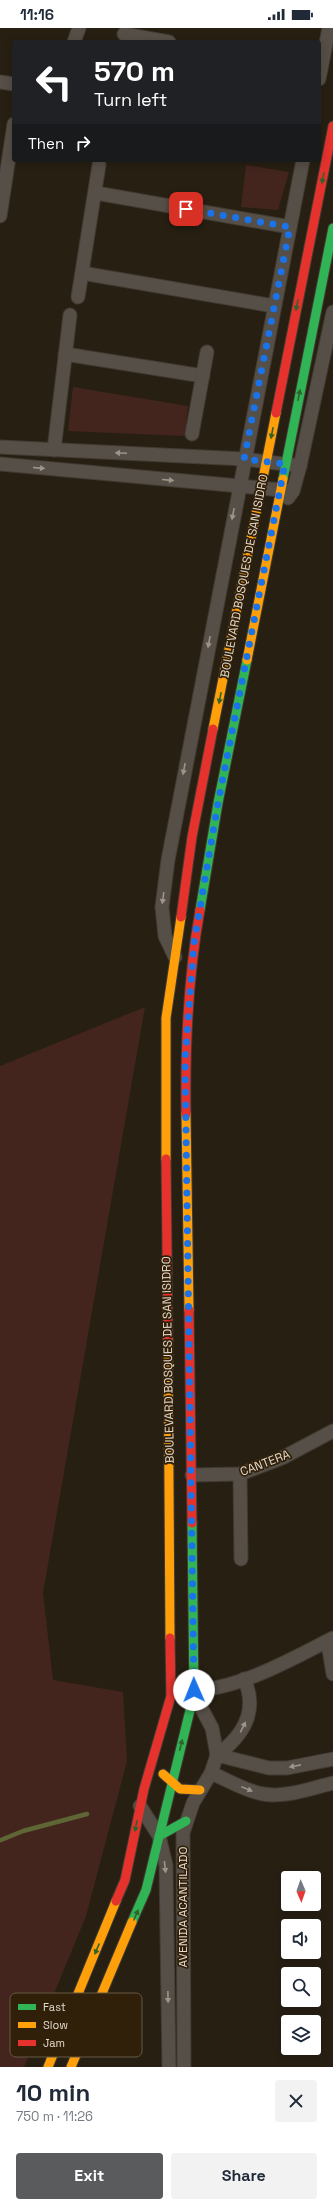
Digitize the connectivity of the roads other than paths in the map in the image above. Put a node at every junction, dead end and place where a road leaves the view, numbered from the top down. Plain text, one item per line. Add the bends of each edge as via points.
1 (79, 28) edge
2 (329, 28) edge
3 (124, 35) edge
4 (75, 40) edge
5 (156, 40) edge
6 (321, 67) edge
7 (0, 82) edge
8 (12, 84) edge
9 (333, 126) edge
10 (12, 137) edge
11 (303, 162) edge
12 (99, 165) dead end
13 (96, 193) junction
14 (0, 216) edge
15 (290, 227) junction
16 (333, 228) edge
17 (82, 273) junction
18 (78, 297) dead end
19 (274, 306) junction
20 (333, 312) edge
21 (70, 315) dead end
22 (207, 352) dead end
23 (65, 354) junction
24 (203, 376) junction
25 (192, 434) dead end
26 (0, 446) edge
27 (54, 450) junction
28 (244, 459) junction
29 (266, 462) junction
30 (0, 464) edge
31 (285, 464) junction
32 (300, 466) junction
33 (239, 486) junction
34 (261, 488) junction
35 (286, 491) junction
36 (276, 512) joint
37 (175, 957) junction
38 (333, 1431) edge
39 (240, 1474) junction
40 (192, 1475) junction
41 (241, 1559) dead end
42 (331, 1644) edge
43 (333, 1674) edge
44 (244, 1678) junction
45 (194, 1692) junction
46 (216, 1755) junction
47 (333, 1759) edge
48 (153, 1761) junction
49 (212, 1773) junction
50 (171, 1782) junction
51 (333, 1783) edge
52 (200, 1790) junction
53 (140, 1806) junction
54 (186, 1820) junction
55 (159, 1836) junction
56 (87, 1993) edge
57 (94, 1993) edge
58 (56, 2057) edge
59 (48, 2067) edge
60 (168, 2067) edge
61 (184, 2067) edge

1 - 4 street
2 - 6 street
3 - 5 street
7 - 8 street
9 -> 29 main road, BOULEVARD BOSQUES DE SAN ISIDRO
10 - 14 street
11 - 15 street, BOULEVARD BOSQUES DE SAN ISIDRO
12 - 13 street
13 - 15 street
13 - 17 street
15 - 19 street, BOULEVARD BOSQUES DE SAN ISIDRO
31 -> 16 main road, BOULEVARD BOSQUES DE SAN ISIDRO
17 - 18 street
17 - 19 street
19 - 28 street, BOULEVARD BOSQUES DE SAN ISIDRO
20 - 32 street, BOULEVARD BOSQUES DE SAN ISIDRO
21 - 23 street
22 - 24 street
23 - 24 street
23 - 27 street
24 - 25 street
26 - 27 street
28 -> 27 street
28 - 29 street
28 - 33 street, BOULEVARD BOSQUES DE SAN ISIDRO
29 - 31 street
29 - 34 main road, BOULEVARD BOSQUES DE SAN ISIDRO
30 -> 33 street
31 - 32 street
31 - 35 main road, BOULEVARD BOSQUES DE SAN ISIDRO
32 - 35 street, BOULEVARD BOSQUES DE SAN ISIDRO
33 - 34 street
33 -> 37 street, BOULEVARD BOSQUES DE SAN ISIDRO via 167,868 162,907 165,936
34 - 35 street
34 -> 37 main road, BOULEVARD BOSQUES DE SAN ISIDRO via 192,836
35 - 36 street, BOULEVARD BOSQUES DE SAN ISIDRO
36 - 40 main road, BOULEVARD BOSQUES DE SAN ISIDRO via 218,803 194,943 185,1060
37 - 48 main road, BOULEVARD BOSQUES DE SAN ISIDRO via 166,1018 172,1675 171,1696
38 - 39 street, CANTERA via 282,1458
39 - 40 street, CANTERA
39 - 41 street
40 - 45 main road, BOULEVARD BOSQUES DE SAN ISIDRO
42 - 43 street
42 - 44 street
44 - 45 street via 220,1688
46 -> 44 street via 229,1746 247,1719 250,1703
45 - 46 street, AVENIDA ACANTILADO via 212,1728
50 -> 45 main road, BOULEVARD BOSQUES DE SAN ISIDRO
47 -> 46 street via 287,1768 269,1768
46 - 49 street, AVENIDA ACANTILADO
48 - 50 main road
48 - 53 main road, BOULEVARD BOSQUES DE SAN ISIDRO
49 -> 51 street via 247,1790 263,1794 283,1795
49 - 52 street, AVENIDA ACANTILADO
50 - 52 main road via 180,1789
50 - 55 main road, BOULEVARD BOSQUES DE SAN ISIDRO
52 - 54 street, AVENIDA ACANTILADO
53 - 55 street, AVENIDA ACANTILADO
53 -> 56 main road, BOULEVARD BOSQUES DE SAN ISIDRO via 125,1880
54 - 55 main road
54 - 61 street, AVENIDA ACANTILADO via 182,1859
57 -> 55 main road, BOULEVARD BOSQUES DE SAN ISIDRO via 146,1890
55 -> 60 street, AVENIDA ACANTILADO via 166,1865
58 - 59 main road

